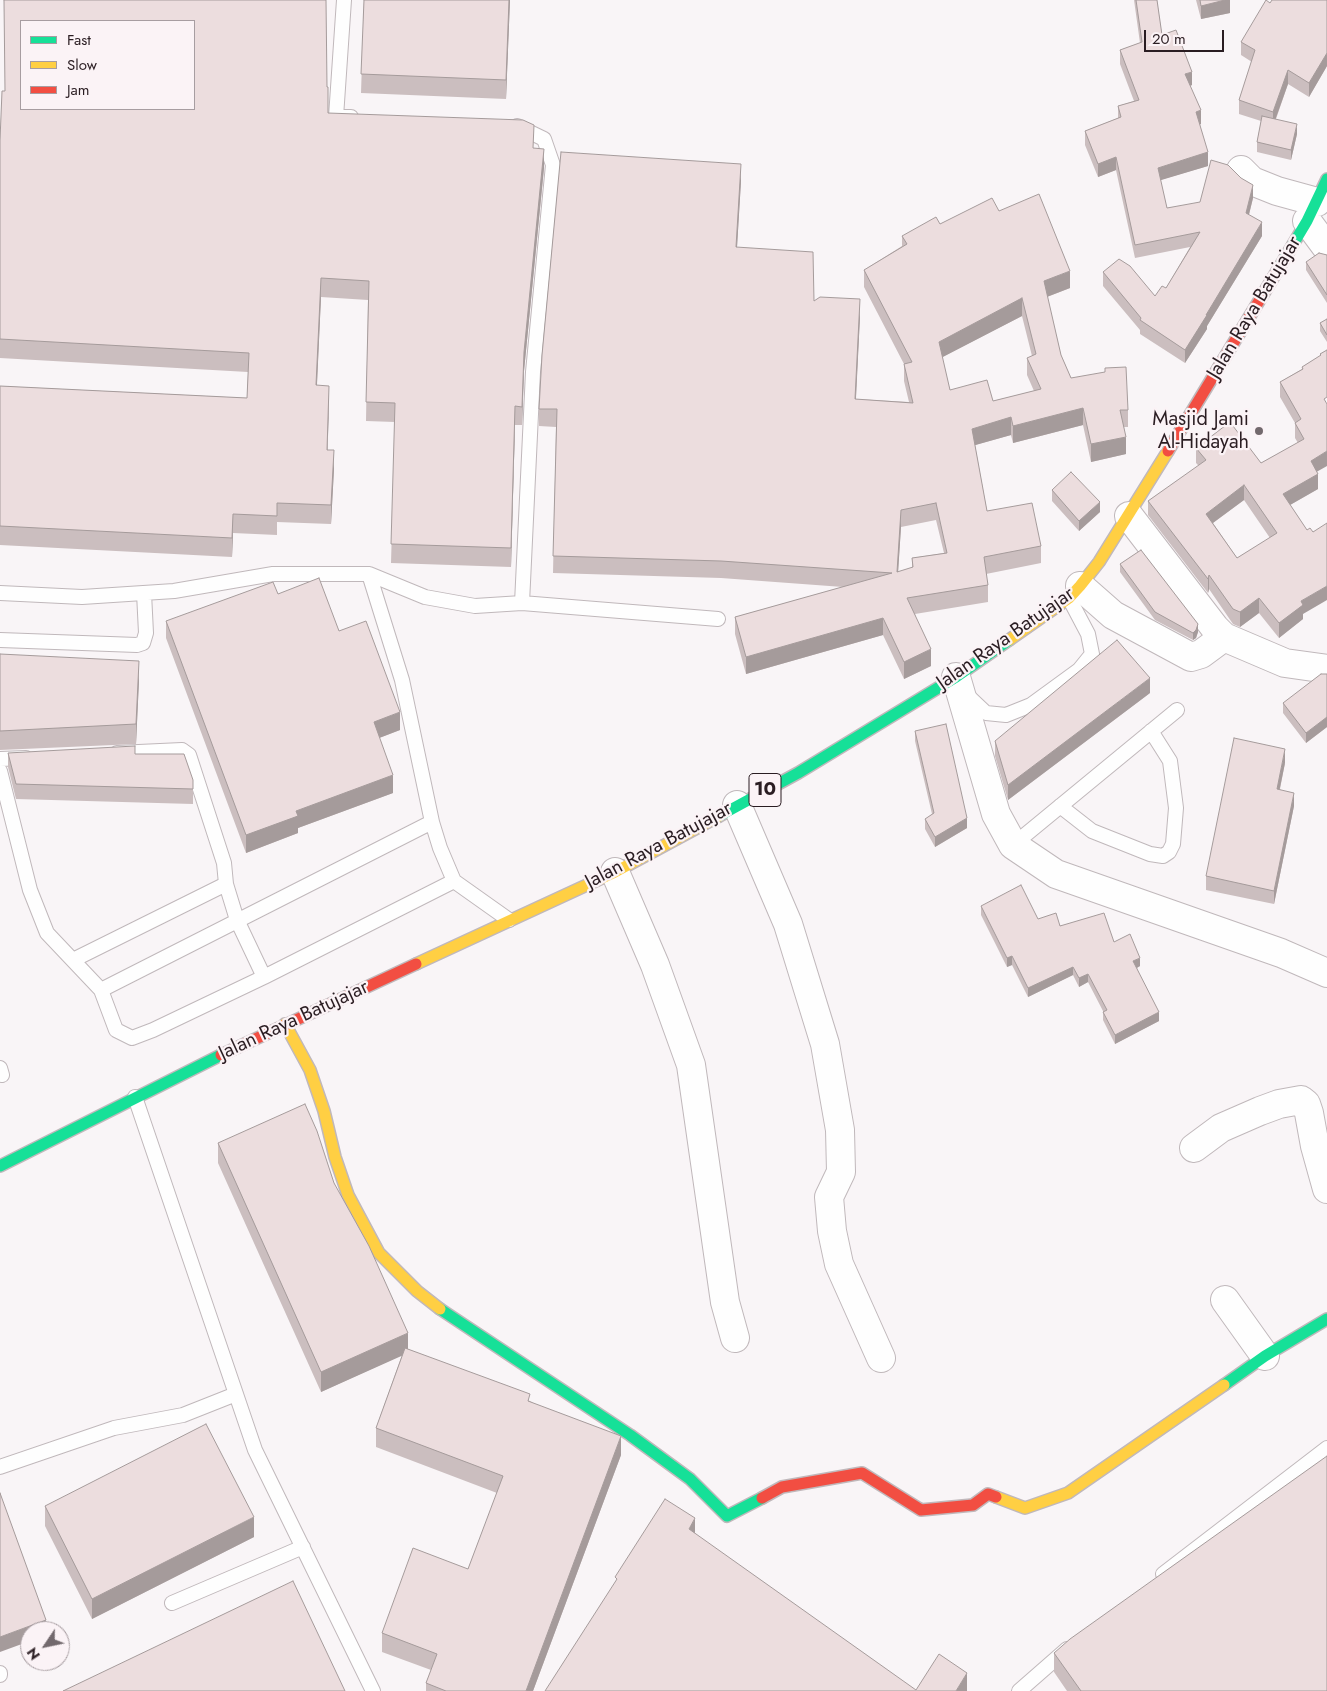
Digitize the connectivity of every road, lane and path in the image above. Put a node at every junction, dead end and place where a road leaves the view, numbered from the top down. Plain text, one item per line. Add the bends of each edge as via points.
1 (344, 0) edge
2 (365, 118) edge
3 (508, 126) edge
4 (1241, 170) dead end
5 (1317, 201) edge
6 (1327, 248) edge
7 (1129, 516) junction
8 (369, 574) junction
9 (1074, 592) junction
10 (0, 593) edge
11 (144, 593) junction
12 (522, 603) junction
13 (718, 619) dead end
14 (1224, 637) junction
15 (0, 640) edge
16 (1327, 669) edge
17 (957, 682) junction
18 (1177, 710) dead end
19 (1152, 731) junction
20 (105, 754) edge
21 (38, 758) edge
22 (0, 759) edge
23 (0, 771) edge
24 (737, 805) junction
25 (1060, 806) junction
26 (432, 822) junction
27 (1013, 845) junction
28 (615, 872) junction
29 (454, 881) junction
30 (226, 884) junction
31 (238, 920) junction
32 (510, 920) junction
33 (73, 960) junction
34 (1327, 973) edge
35 (264, 977) junction
36 (101, 990) junction
37 (285, 1024) junction
38 (135, 1097) junction
39 (1194, 1148) dead end
40 (0, 1166) edge
41 (1327, 1189) edge
42 (1225, 1300) dead end
43 (1327, 1319) edge
44 (734, 1338) dead end
45 (1265, 1356) junction
46 (881, 1358) dead end
47 (236, 1394) junction
48 (1327, 1448) edge
49 (0, 1467) edge
50 (303, 1547) junction
51 (1150, 1584) edge
52 (172, 1603) dead end
53 (1074, 1643) edge
54 (373, 1691) edge
55 (1019, 1691) edge

1 - 2 lane via 336,116
3 - 12 lane via 518,126 544,139 553,164 533,372
4 - 5 street via 1252,182
5 - 6 street
5 - 7 main road, Jalan Raya Batujajar / 10
7 - 9 main road, Jalan Raya Batujajar / 10 via 1099,562
7 - 14 street
8 - 11 lane via 272,574
8 - 12 lane via 425,597 475,606
8 - 26 lane via 402,680
9 - 14 street via 1191,657 1201,654
9 - 17 main road, Jalan Raya Batujajar / 10
9 - 17 lane via 1092,654 1079,670 1031,705 1006,715 986,713
10 - 11 lane via 82,598
11 - 15 lane via 144,643
12 - 13 lane
14 - 16 street via 1285,663
17 - 24 main road, Jalan Raya Batujajar / 10
17 - 27 street via 996,814
18 - 19 lane
19 - 25 lane
19 - 25 lane via 1170,761 1176,808 1173,844 1169,852 1163,856 1150,854 1092,831
20 - 30 lane via 182,750 189,755 224,863
21 - 22 lane
23 - 33 lane via 30,890 47,933
24 - 28 main road, Jalan Raya Batujajar / 10
24 - 46 street via 788,924 825,1044 840,1130 841,1172 829,1197 832,1231 839,1264
25 - 27 lane
26 - 29 lane
26 - 31 lane
27 - 34 street via 1056,874 1280,953
28 - 32 main road, Jalan Raya Batujajar / 10
28 - 44 street via 655,965 691,1065 725,1302
29 - 32 lane
29 - 35 lane
30 - 31 lane
30 - 33 lane
31 - 35 lane
31 - 36 lane
32 - 37 main road, Jalan Raya Batujajar / 10
33 - 36 lane
35 - 36 lane via 132,1038 116,1030
37 - 38 main road, Jalan Raya Batujajar / 10
37 - 45 main road via 310,1070 348,1195 379,1253 417,1291 446,1314 630,1435 690,1479 727,1516 782,1486 862,1473 921,1510 973,1505 988,1494 1025,1508 1068,1493
38 - 40 main road, Jalan Raya Batujajar / 10
38 - 47 lane
39 - 41 street via 1221,1128 1266,1108 1301,1100 1309,1113
42 - 45 street
43 - 45 main road
47 - 49 lane via 182,1415 114,1428
47 - 50 lane via 255,1450
48 - 51 lane
50 - 52 lane
50 - 54 lane
53 - 55 lane

